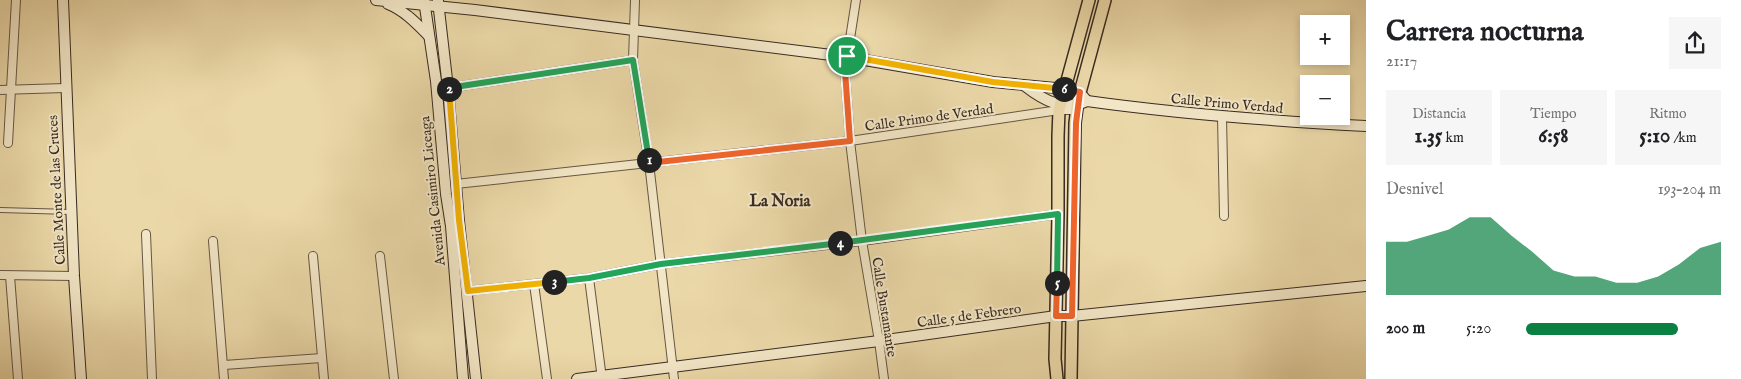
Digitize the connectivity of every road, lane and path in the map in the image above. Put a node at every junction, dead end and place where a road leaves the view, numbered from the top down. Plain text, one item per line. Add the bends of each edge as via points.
1 (16, 0) edge
2 (63, 0) edge
3 (378, 0) edge
4 (386, 0) edge
5 (458, 0) edge
6 (634, 0) edge
7 (856, 0) edge
8 (1089, 0) edge
9 (1105, 0) edge
10 (424, 2) edge
11 (438, 3) edge
12 (475, 10) junction
13 (634, 30) junction
14 (429, 36) junction
15 (847, 56) junction
16 (633, 60) junction
17 (1025, 86) junction
18 (66, 88) junction
19 (448, 88) junction
20 (1066, 89) junction
21 (0, 90) edge
22 (11, 90) junction
23 (1080, 102) junction
24 (1060, 108) junction
25 (1222, 117) junction
26 (1366, 126) edge
27 (850, 141) junction
28 (8, 143) dead end
29 (649, 163) junction
30 (456, 184) junction
31 (0, 210) edge
32 (71, 212) junction
33 (1058, 214) junction
34 (1224, 216) dead end
35 (146, 234) dead end
36 (862, 240) junction
37 (213, 241) dead end
38 (312, 256) dead end
39 (380, 256) dead end
40 (661, 264) junction
41 (0, 275) edge
42 (10, 276) junction
43 (74, 276) junction
44 (589, 278) junction
45 (534, 284) junction
46 (1366, 286) edge
47 (468, 291) junction
48 (1056, 316) junction
49 (1072, 316) junction
50 (879, 341) junction
51 (322, 358) junction
52 (224, 365) junction
53 (673, 367) junction
54 (602, 378) edge
55 (18, 379) edge
56 (81, 379) edge
57 (152, 379) edge
58 (224, 379) edge
59 (324, 379) edge
60 (394, 379) edge
61 (463, 379) edge
62 (476, 379) edge
63 (548, 379) edge
64 (577, 379) edge
65 (674, 379) edge
66 (884, 379) edge
67 (1057, 379) edge
68 (1071, 379) edge

1 - 22 street
2 - 18 street, Calle Monte de las Cruces
3 - 4 street
3 - 14 street via 398,8
4 - 10 street
5 - 12 street
6 - 13 street
7 - 15 street, Calle Bustamante
8 - 20 main road
9 - 23 main road
10 - 11 street
10 - 14 street, Avenida Casimiro Liceaga
11 - 12 street
11 - 19 street, Avenida Casimiro Liceaga
12 - 13 street
13 - 15 street
13 - 16 street
14 - 61 street, Avenida Casimiro Liceaga via 451,226
15 - 17 street
15 - 27 street, Calle Bustamante via 845,71
16 - 19 street
16 - 29 street
17 - 20 street
17 - 24 street
18 - 22 street
18 - 32 street, Calle Monte de las Cruces
19 - 30 street, Avenida Casimiro Liceaga
20 - 23 street
20 - 24 main road
21 - 22 street
22 - 28 street
23 - 24 street
23 - 25 street, Calle Primo Verdad
23 - 49 main road
24 - 27 street, Calle Primo de Verdad
24 - 33 main road
25 - 26 street, Calle Primo Verdad
25 - 34 street
27 - 29 street, Calle Primo de Verdad
27 - 36 street, Calle Bustamante
29 - 30 street, Calle Primo de Verdad
29 - 40 street
30 - 47 street, Avenida Casimiro Liceaga
31 - 32 lane
32 - 43 street, Calle Monte de las Cruces
33 - 36 street
33 - 48 main road
35 - 57 street
36 - 40 street
36 - 50 street, Calle Bustamante
37 - 52 street
38 - 51 street
39 - 60 street
40 - 44 street
40 - 53 street
41 - 42 street
42 - 43 street
42 - 55 street
43 - 56 street, Calle Monte de las Cruces
44 - 45 street
44 - 54 street
45 - 47 street
45 - 63 street
46 - 49 street, Calle 5 de Febrero
47 - 62 street, Avenida Casimiro Liceaga
48 - 49 street, Calle 5 de Febrero
48 - 50 street, Calle 5 de Febrero
48 - 67 main road
49 - 68 main road
50 - 53 street, Calle 5 de Febrero
50 - 66 street, Calle Bustamante
51 - 52 street
51 - 59 street
52 - 58 street
53 - 54 street, Calle 5 de Febrero
53 - 65 street
54 - 64 street, Calle 5 de Febrero

